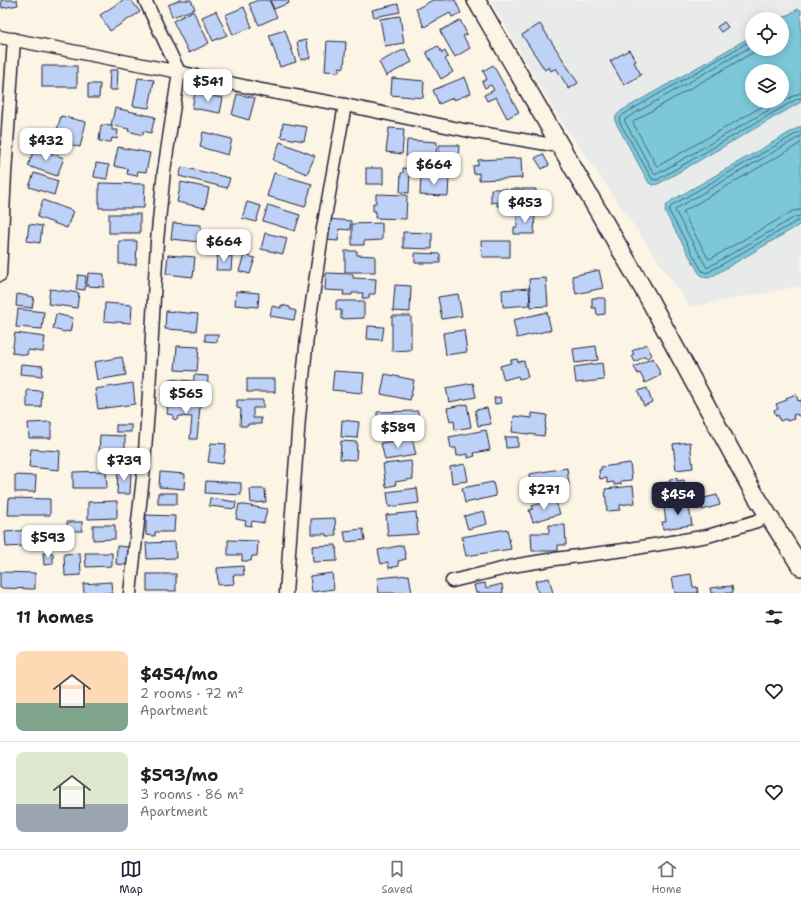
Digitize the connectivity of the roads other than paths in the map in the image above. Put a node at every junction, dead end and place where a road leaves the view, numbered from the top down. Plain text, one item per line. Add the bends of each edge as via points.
1 (145, 0) edge
2 (476, 0) edge
3 (0, 37) edge
4 (14, 39) junction
5 (179, 72) junction
6 (345, 105) junction
7 (560, 146) junction
8 (0, 275) edge
9 (768, 515) junction
10 (801, 567) edge
11 (452, 581) dead end
12 (130, 593) edge
13 (286, 593) edge

1 - 5 street
2 - 7 street
3 - 4 street
4 - 5 street
4 - 8 street
5 - 6 street
5 - 12 street via 164,171 157,242 143,477
6 - 7 street via 469,131
6 - 13 street via 307,337
7 - 9 street via 649,299
9 - 10 street
9 - 11 street via 757,521 708,536 518,565

